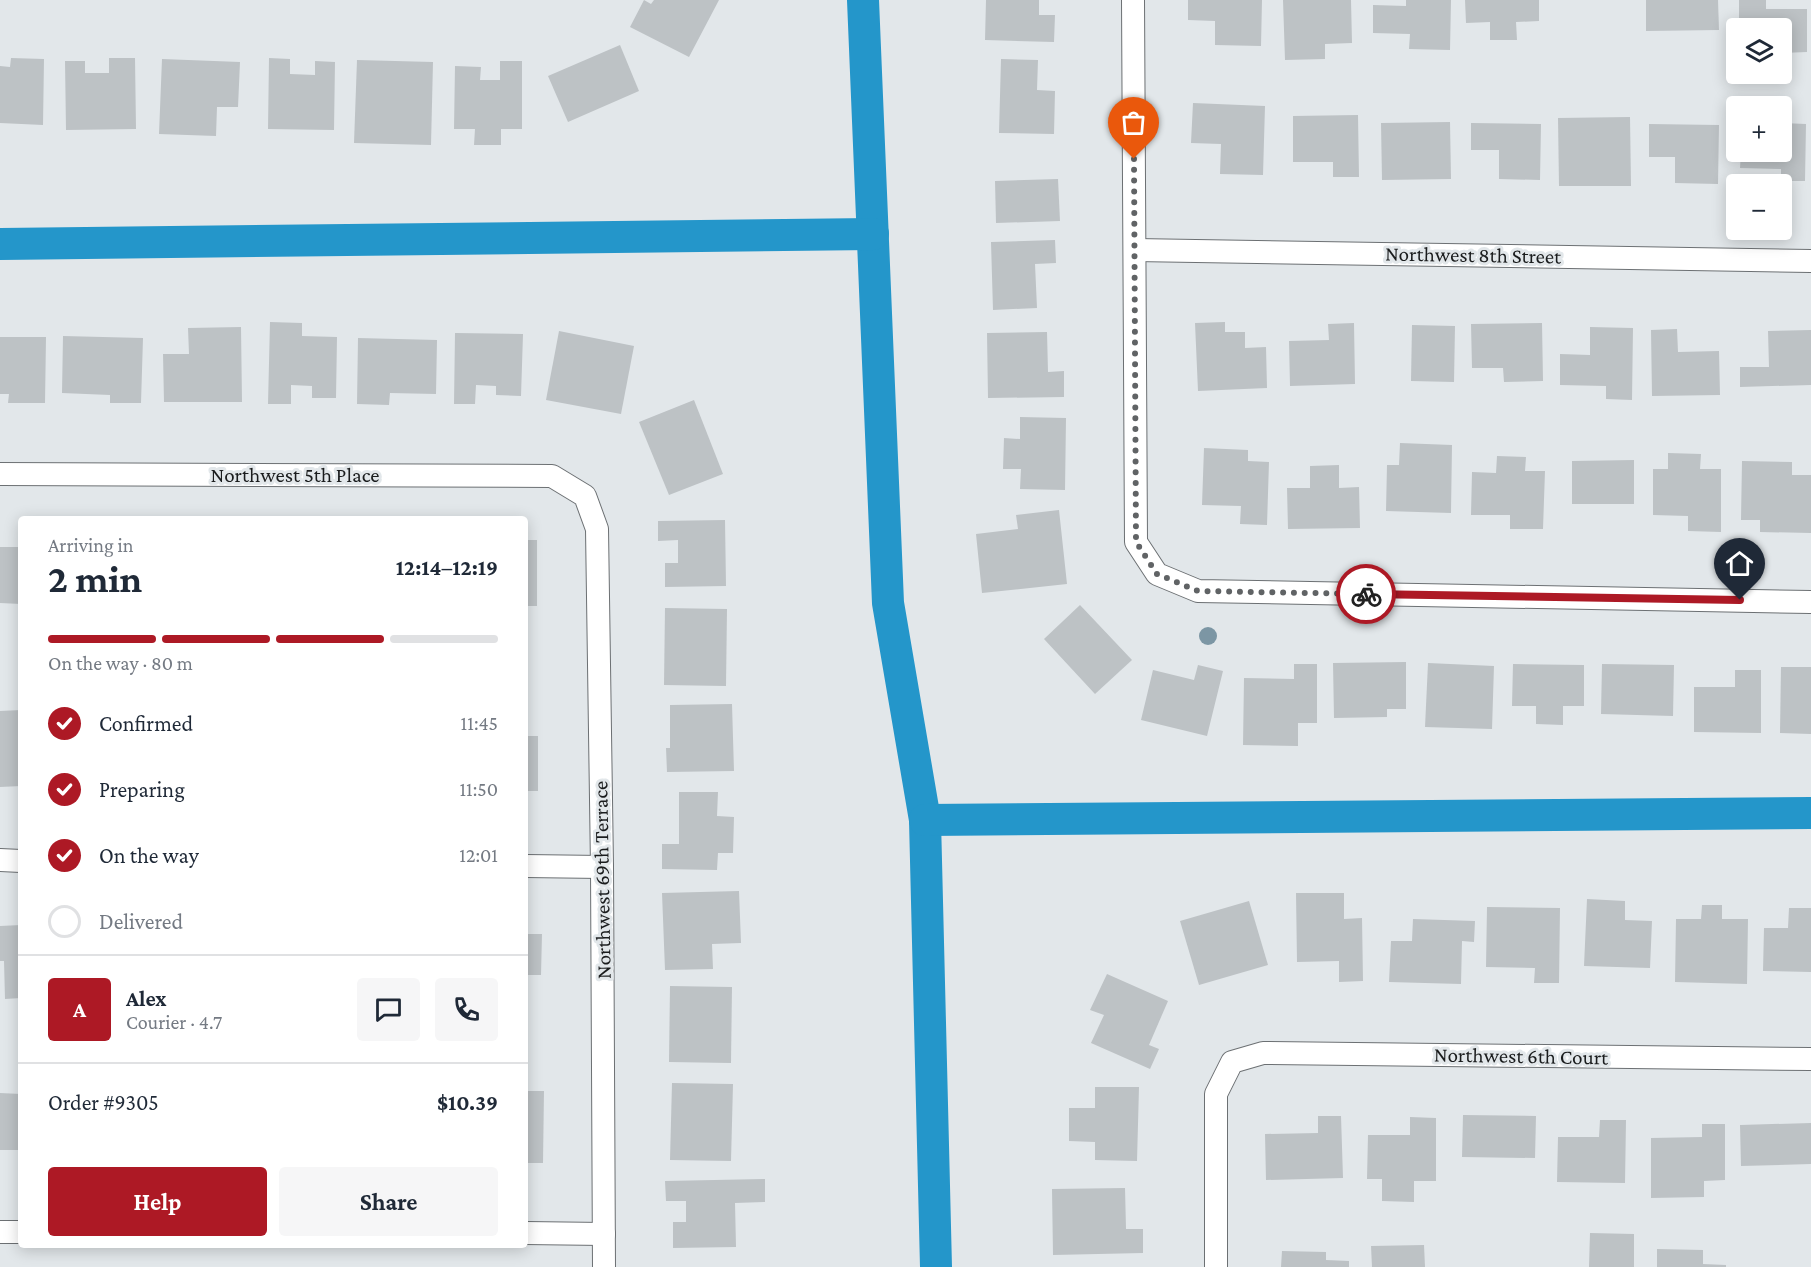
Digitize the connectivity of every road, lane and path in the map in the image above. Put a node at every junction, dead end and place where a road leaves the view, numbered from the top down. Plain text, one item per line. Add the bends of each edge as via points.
1 (1133, 0) edge
2 (1135, 249) junction
3 (1811, 261) edge
4 (0, 474) edge
5 (585, 496) joint
6 (1811, 602) edge
7 (0, 861) edge
8 (18, 861) edge
9 (528, 866) edge
10 (602, 867) junction
11 (1811, 1059) edge
12 (0, 1232) edge
13 (18, 1232) edge
14 (528, 1233) edge
15 (604, 1233) junction
16 (604, 1267) edge
17 (1216, 1267) edge

1 - 2 street
2 - 3 street, Northwest 8th Street
2 - 6 street via 1136,542 1157,574 1198,591
4 - 5 street, Northwest 5th Place via 552,476
5 - 10 street, Northwest 69th Terrace via 597,529
7 - 8 street
9 - 10 street
10 - 15 street, Northwest 69th Terrace
11 - 17 street, Northwest 6th Court via 1263,1053 1232,1062 1216,1094
12 - 13 street
14 - 15 street
15 - 16 street, Northwest 69th Terrace

